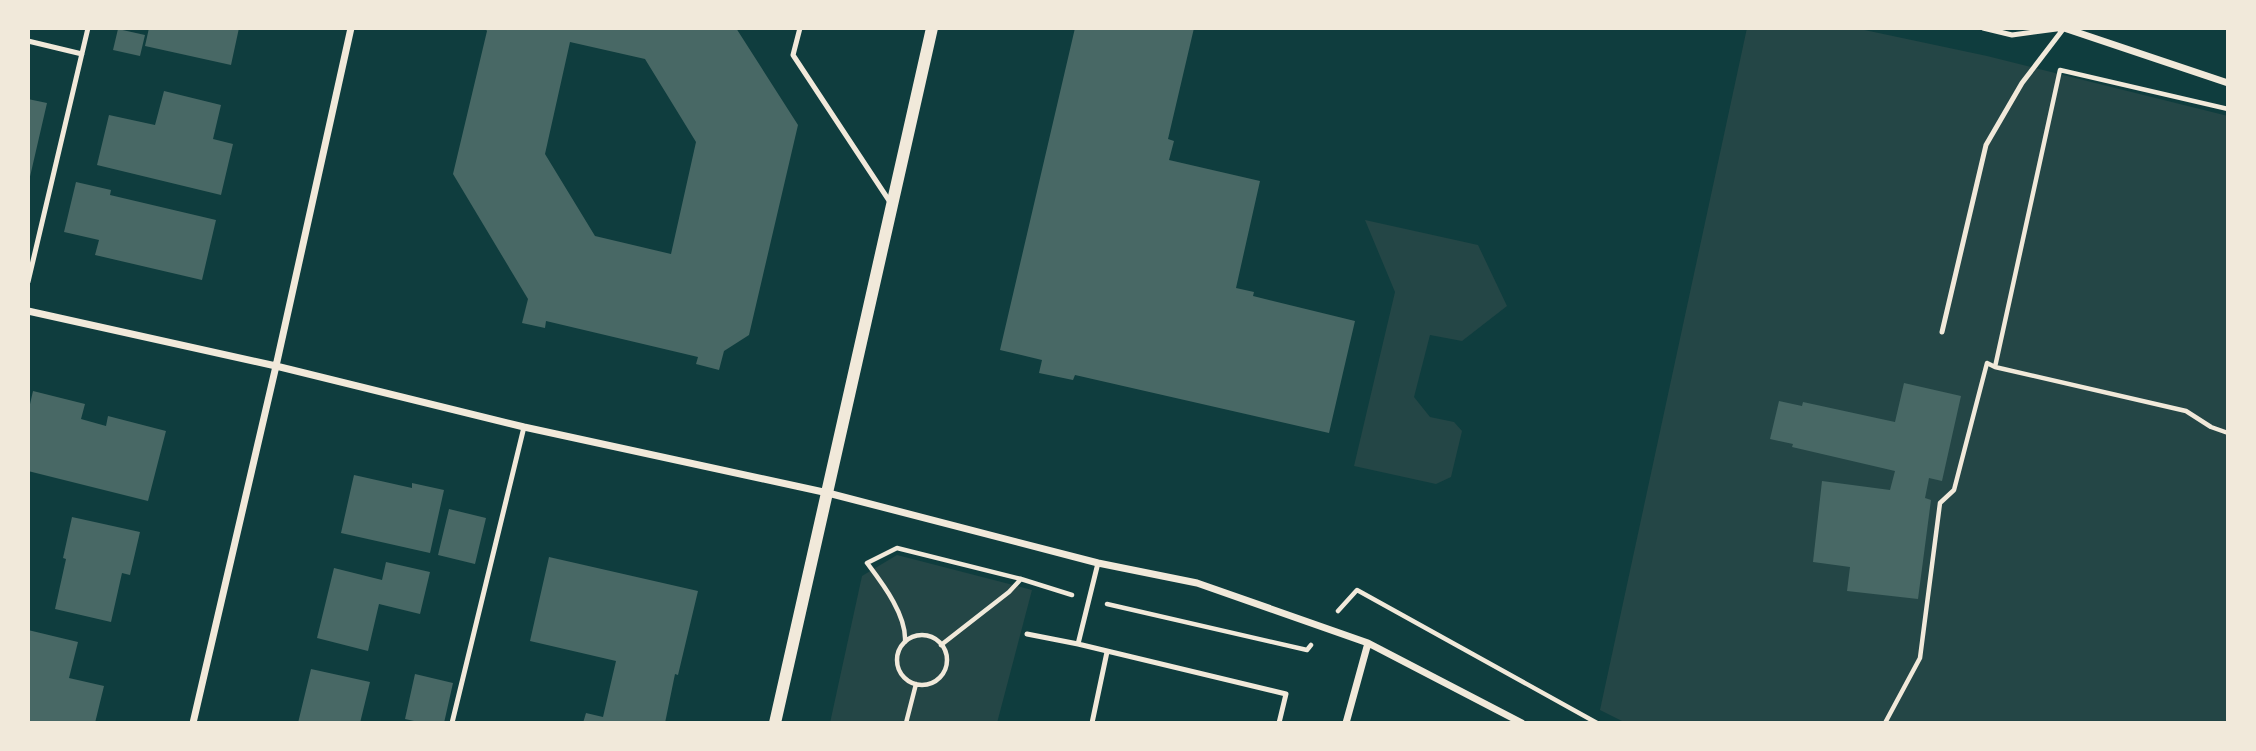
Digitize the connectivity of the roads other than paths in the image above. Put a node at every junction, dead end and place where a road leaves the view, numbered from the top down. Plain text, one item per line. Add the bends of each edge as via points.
1 (88, 28) edge
2 (351, 28) edge
3 (800, 28) edge
4 (932, 28) edge
5 (1983, 28) edge
6 (2064, 28) edge
7 (28, 41) edge
8 (82, 54) junction
9 (2228, 83) edge
10 (891, 204) junction
11 (28, 282) edge
12 (28, 311) edge
13 (1942, 332) dead end
14 (276, 366) junction
15 (524, 427) junction
16 (828, 493) junction
17 (1098, 562) junction
18 (1027, 634) dead end
19 (1367, 643) junction
20 (1078, 645) junction
21 (1107, 652) junction
22 (193, 723) edge
23 (452, 723) edge
24 (775, 723) edge
25 (1092, 723) edge
26 (1279, 723) edge
27 (1346, 723) edge
28 (1521, 723) edge

1 - 8 lane
2 - 14 street
3 - 10 lane via 793,55
4 - 10 street
5 - 6 lane via 2012,35
6 - 9 street
6 - 13 lane via 2022,83 1986,145
7 - 8 lane
8 - 11 lane
10 - 16 street
12 - 14 street
14 - 15 street
14 - 22 street
15 - 16 street
15 - 23 lane
16 - 17 street
16 - 24 street
17 - 19 street via 1197,583
17 - 20 lane
18 - 20 lane
19 - 27 street
19 - 28 street
20 - 21 lane
21 - 25 lane
21 - 26 lane via 1286,694

